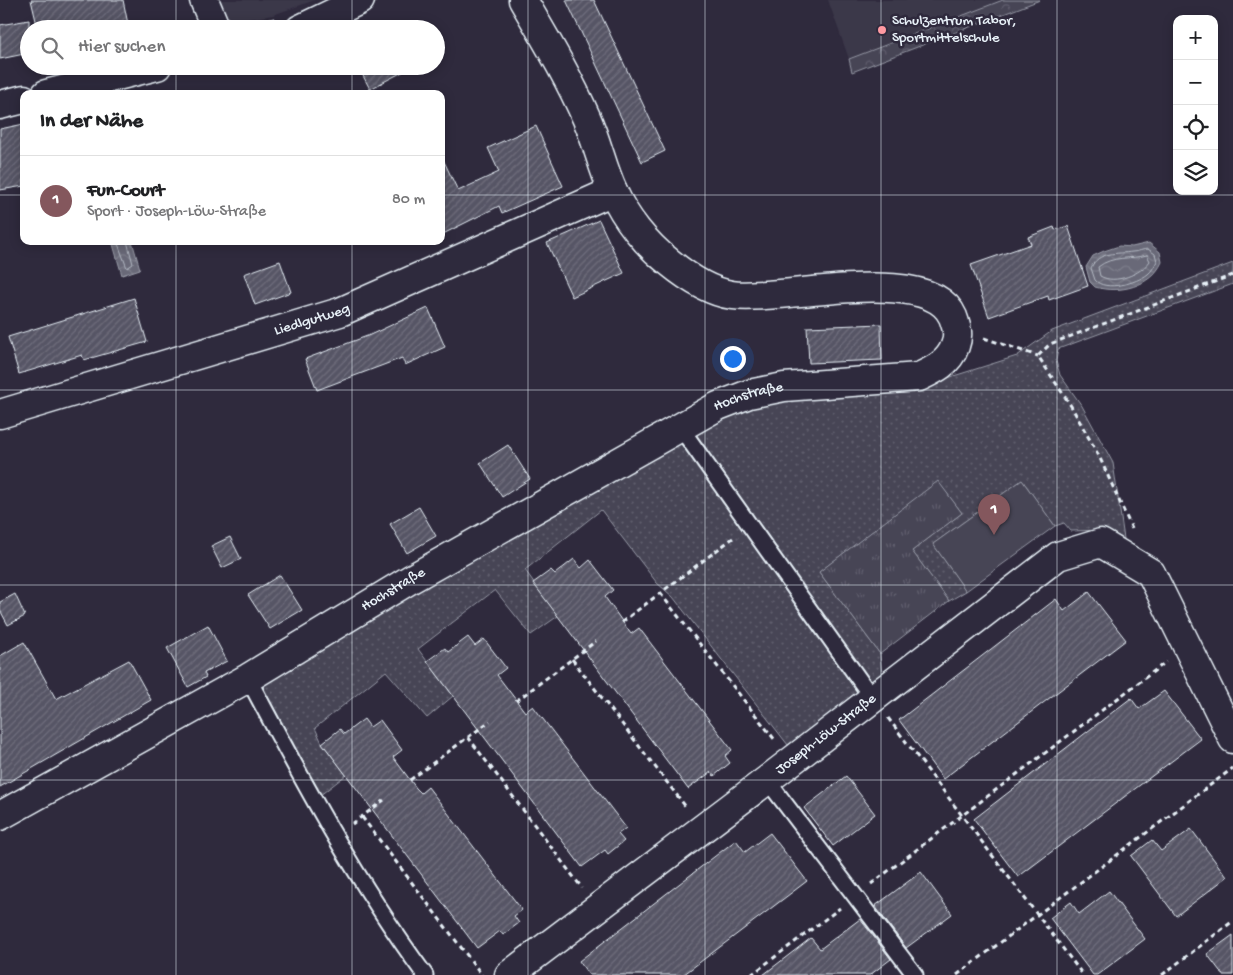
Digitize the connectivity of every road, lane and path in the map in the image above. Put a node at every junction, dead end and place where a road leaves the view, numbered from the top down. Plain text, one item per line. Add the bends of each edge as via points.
1 (204, 0) edge
2 (360, 0) edge
3 (523, 0) edge
4 (212, 20) edge
5 (321, 20) edge
6 (121, 75) edge
7 (62, 90) edge
8 (20, 100) edge
9 (0, 105) edge
10 (613, 191) junction
11 (1233, 276) edge
12 (958, 330) junction
13 (1038, 356) junction
14 (0, 414) edge
15 (680, 427) junction
16 (749, 527) junction
17 (1151, 573) junction
18 (660, 593) junction
19 (622, 622) dead end
20 (596, 641) dead end
21 (1188, 646) junction
22 (572, 659) junction
23 (248, 678) junction
24 (873, 699) junction
25 (516, 701) dead end
26 (490, 721) dead end
27 (468, 737) junction
28 (1233, 740) edge
29 (792, 761) junction
30 (1233, 768) edge
31 (410, 780) dead end
32 (767, 780) junction
33 (384, 800) dead end
34 (0, 816) edge
35 (962, 816) junction
36 (362, 817) junction
37 (345, 820) dead end
38 (703, 829) junction
39 (855, 896) junction
40 (597, 908) junction
41 (1037, 915) junction
42 (1233, 921) edge
43 (425, 975) edge
44 (482, 975) edge
45 (509, 975) edge
46 (751, 975) edge
47 (915, 975) edge
48 (957, 975) edge
49 (1082, 975) edge
50 (1162, 975) edge

1 - 4 street
2 - 5 street
3 - 10 street via 587,118
6 - 7 street
8 - 9 street
10 - 12 street via 636,228 653,247 669,262 715,290 732,295 762,296 854,288 910,290 929,294 941,301
10 - 14 street, Liedlgutweg via 340,312
11 - 13 path via 1050,344
12 - 13 path
12 - 15 street, Hochstraße via 953,352 946,362 919,377 784,387 739,397
13 - 17 path via 1099,456
15 - 16 lane
15 - 23 street, Hochstraße via 411,579
16 - 18 path
16 - 24 lane via 792,582
17 - 21 street
17 - 24 street, Joseph-Löw-Straße via 1101,543 1058,556
18 - 19 path
18 - 29 path
20 - 22 path
21 - 28 street
21 - 35 path
22 - 25 path
22 - 38 path
23 - 34 street, Hochstraße
23 - 43 lane via 318,810 388,925
24 - 29 street, Joseph-Löw-Straße
24 - 35 path
26 - 27 path
27 - 31 path
27 - 40 path
29 - 32 street, Joseph-Löw-Straße
30 - 41 path
32 - 38 street, Joseph-Löw-Straße
32 - 39 lane
33 - 36 path
35 - 39 path
35 - 41 path
36 - 37 path via 350,826
36 - 44 path
38 - 40 street, Joseph-Löw-Straße
39 - 46 path
39 - 47 lane
40 - 45 street, Joseph-Löw-Straße
41 - 48 path
41 - 49 path
42 - 50 path

